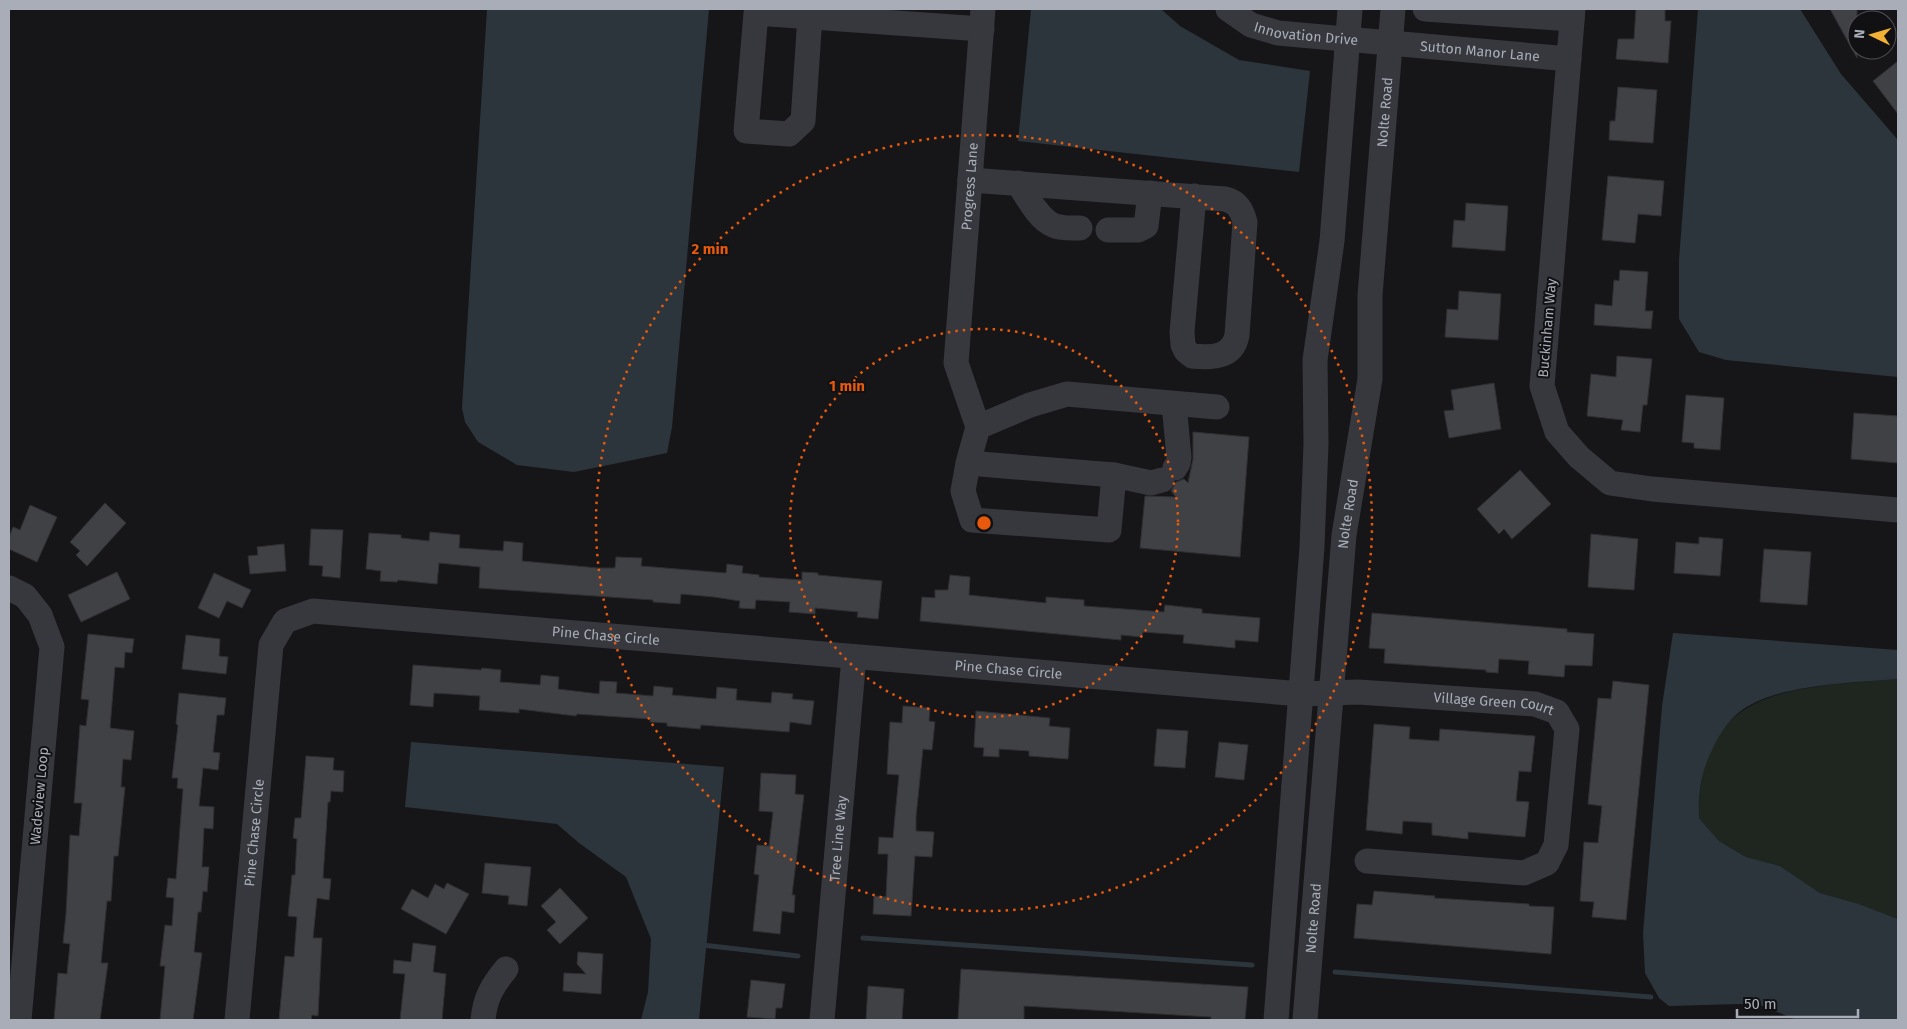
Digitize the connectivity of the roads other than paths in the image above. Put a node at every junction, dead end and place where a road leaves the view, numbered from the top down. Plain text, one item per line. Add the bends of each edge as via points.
1 (1228, 9) edge
2 (1350, 9) edge
3 (1393, 9) edge
4 (1425, 9) edge
5 (1573, 14) edge
6 (810, 16) junction
7 (983, 19) edge
8 (1347, 38) junction
9 (1390, 43) junction
10 (1569, 59) junction
11 (970, 180) junction
12 (1018, 183) junction
13 (1150, 193) junction
14 (1194, 196) junction
15 (1080, 228) dead end
16 (1108, 230) dead end
17 (1174, 404) junction
18 (1217, 408) dead end
19 (978, 427) junction
20 (968, 463) junction
21 (1114, 474) junction
22 (1898, 510) edge
23 (9, 588) edge
24 (854, 657) junction
25 (1331, 692) junction
26 (1301, 694) junction
27 (1366, 861) dead end
28 (506, 969) dead end
29 (1278, 1017) edge
30 (19, 1020) edge
31 (237, 1020) edge
32 (483, 1020) edge
33 (822, 1020) edge
34 (1304, 1020) edge

1 - 8 street, Innovation Drive via 1251,25 1278,33
2 - 8 street, Nolte Road
3 - 9 street, Nolte Road
4 - 5 street
5 - 10 street, Buckinham Way
6 - 6 street via 756,13 746,131 789,134 803,121
6 - 7 street
7 - 11 street, Progress Lane
8 - 9 street, Innovation Drive
8 - 26 street, Nolte Road via 1332,241 1314,360 1316,444 1312,547
9 - 10 street, Sutton Manor Lane
9 - 25 street, Nolte Road via 1370,295 1370,379 1344,535
10 - 22 street, Buckinham Way via 1542,386 1557,432 1579,457 1610,483
11 - 12 street
11 - 19 street, Progress Lane via 956,363
12 - 13 street
12 - 15 street via 1049,223
13 - 14 street
13 - 16 street via 1146,226 1138,230
14 - 14 street via 1232,200 1240,208 1245,222 1236,343 1220,356 1192,356 1183,344 1182,321
17 - 18 street
17 - 19 street via 1067,394 1030,405
17 - 21 street via 1178,463 1168,474 1151,483
19 - 20 street
20 - 21 street
20 - 21 street via 964,491 972,520 1109,530
23 - 30 street, Wadeview Loop via 25,596 40,615 52,647
24 - 26 street, Pine Chase Circle
24 - 31 street, Pine Chase Circle via 313,611 286,621 271,644
24 - 33 street, Tree Line Way
25 - 26 street, Pine Chase Circle
25 - 27 street, Village Green Court via 1535,704 1557,712 1567,730 1556,845 1547,863 1524,873
25 - 34 street, Nolte Road
26 - 29 street, Nolte Road
28 - 32 street via 495,982 485,1004

